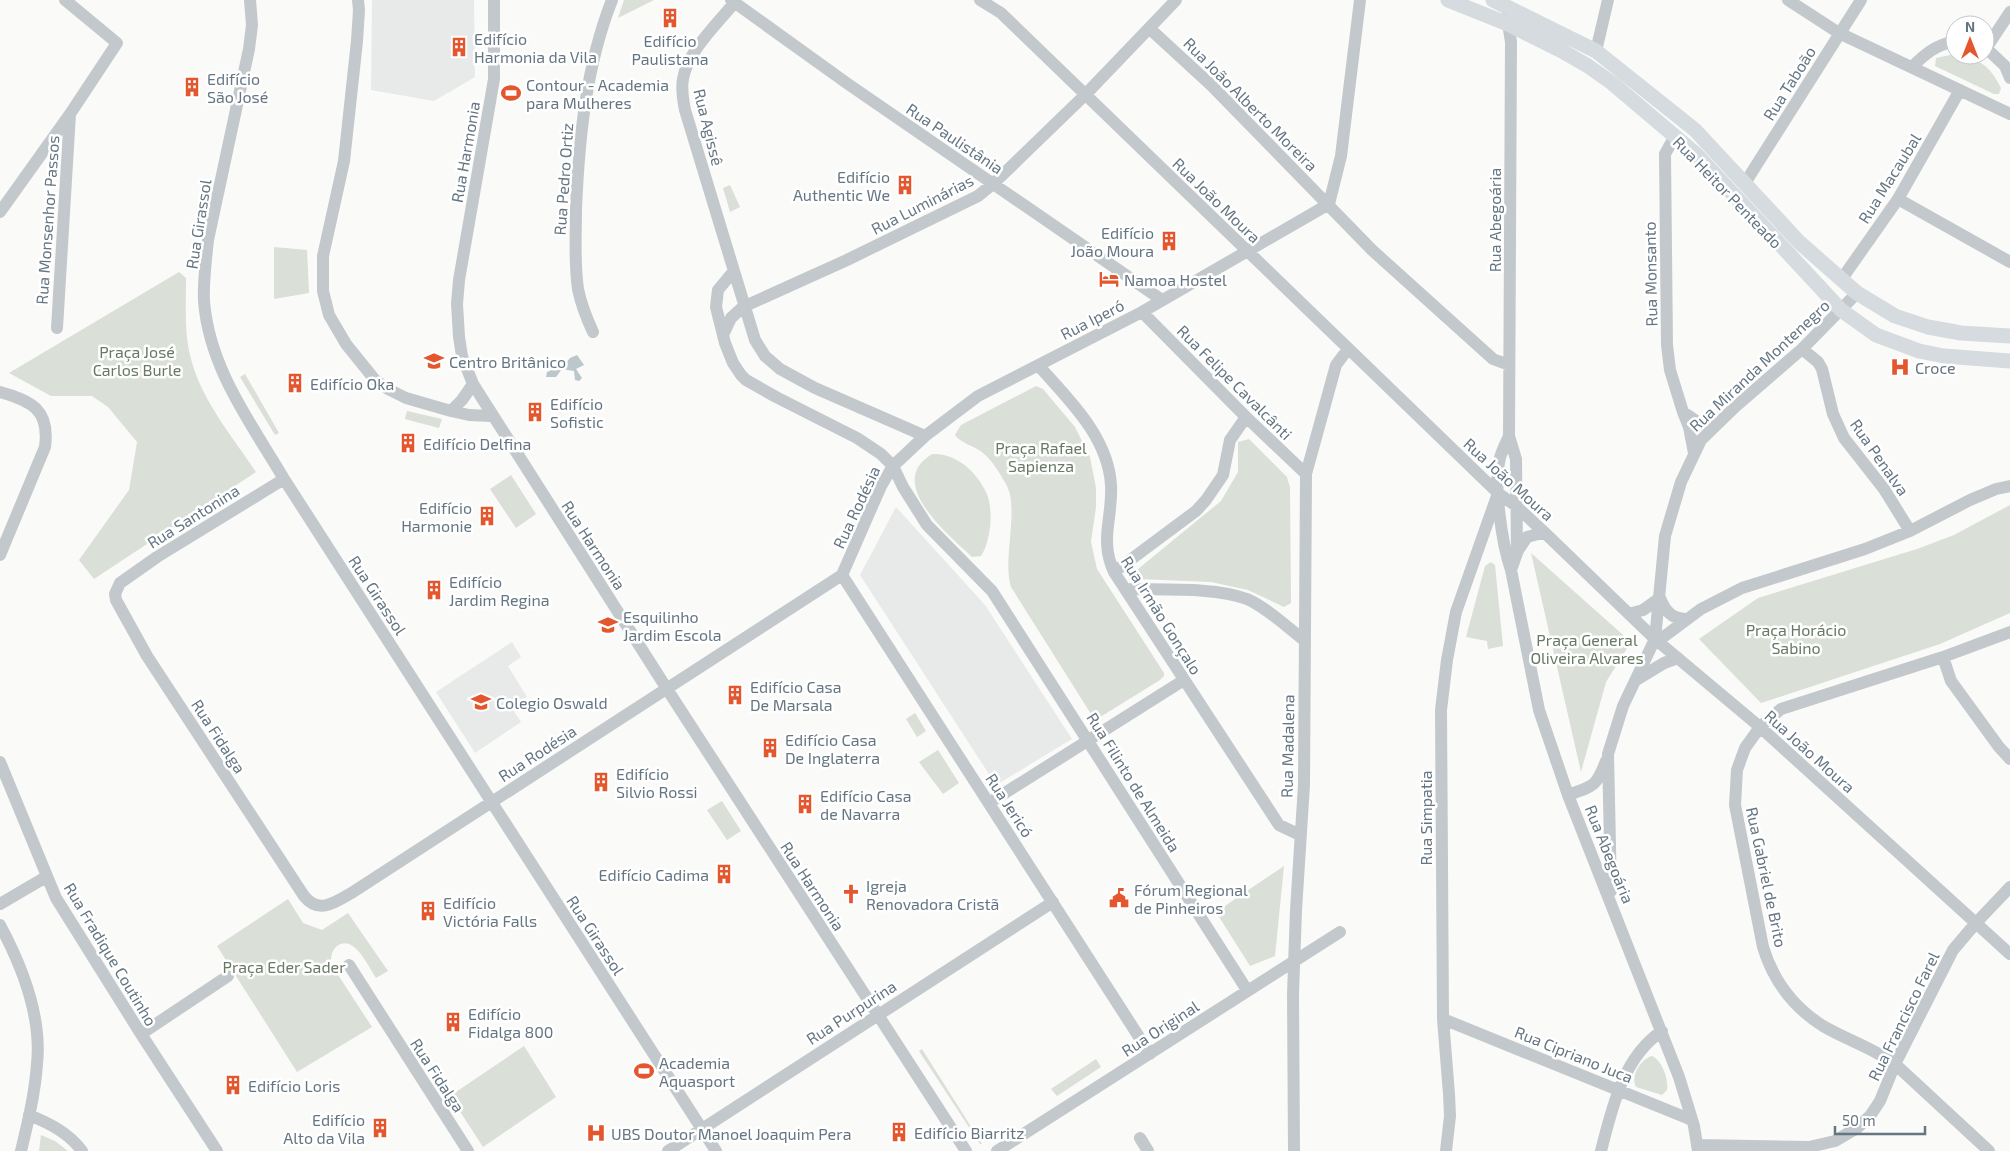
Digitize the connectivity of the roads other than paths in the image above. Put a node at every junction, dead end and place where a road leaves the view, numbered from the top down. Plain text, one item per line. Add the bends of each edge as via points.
1 (65, 0) edge
2 (250, 0) edge
3 (358, 0) edge
4 (494, 0) edge
5 (612, 0) edge
6 (980, 0) edge
7 (992, 0) edge
8 (1176, 0) edge
9 (1360, 0) edge
10 (1448, 0) edge
11 (1608, 0) edge
12 (1788, 0) edge
13 (1860, 0) edge
14 (733, 1) edge
15 (1500, 1) edge
16 (1001, 13) junction
17 (2009, 15) edge
18 (1508, 24) junction
19 (1149, 28) junction
20 (1839, 33) junction
21 (1995, 34) edge
22 (1945, 44) edge
23 (1596, 51) junction
24 (1995, 56) edge
25 (1912, 67) junction
26 (2010, 78) edge
27 (1960, 90) junction
28 (1085, 95) junction
29 (70, 114) junction
30 (2010, 114) edge
31 (1675, 136) junction
32 (994, 183) junction
33 (1745, 183) junction
34 (1898, 199) junction
35 (1329, 204) junction
36 (0, 212) edge
37 (1248, 252) junction
38 (2010, 262) edge
39 (733, 272) junction
40 (1841, 280) junction
41 (1857, 293) junction
42 (1162, 300) junction
43 (743, 307) junction
44 (1841, 310) junction
45 (1142, 312) junction
46 (57, 328) dead end
47 (593, 332) dead end
48 (723, 335) junction
49 (2010, 336) edge
50 (1348, 349) junction
51 (1802, 349) junction
52 (2010, 361) edge
53 (1038, 365) junction
54 (1509, 365) junction
55 (473, 384) junction
56 (0, 392) edge
57 (451, 411) junction
58 (1683, 412) junction
59 (492, 416) junction
60 (1246, 417) junction
61 (1715, 426) junction
62 (925, 436) junction
63 (1509, 436) junction
64 (1694, 453) junction
65 (893, 466) junction
66 (1306, 474) junction
67 (284, 479) junction
68 (2010, 486) edge
69 (1498, 493) junction
70 (1516, 506) junction
71 (1910, 531) junction
72 (1546, 534) junction
73 (1517, 553) junction
74 (0, 555) edge
75 (1511, 570) junction
76 (1114, 572) junction
77 (842, 575) junction
78 (120, 583) joint
79 (1127, 589) junction
80 (1660, 598) junction
81 (1629, 614) junction
82 (1686, 619) junction
83 (2010, 632) edge
84 (1304, 640) junction
85 (1657, 640) junction
86 (1943, 657) junction
87 (1678, 658) junction
88 (1184, 680) junction
89 (1636, 680) junction
90 (667, 689) junction
91 (1760, 727) junction
92 (1088, 741) junction
93 (1608, 754) junction
94 (2010, 759) edge
95 (0, 762) edge
96 (6, 792) edge
97 (1568, 795) junction
98 (491, 803) junction
99 (989, 803) junction
100 (1300, 835) junction
101 (1610, 856) junction
102 (1595, 861) junction
103 (46, 877) junction
104 (2010, 887) edge
105 (1612, 901) junction
106 (1052, 902) junction
107 (310, 903) joint
108 (0, 904) edge
109 (1974, 924) junction
110 (0, 925) edge
111 (1340, 932) dead end
112 (2010, 954) edge
113 (1294, 960) junction
114 (349, 965) dead end
115 (228, 976) dead end
116 (1247, 990) junction
117 (877, 1015) junction
118 (1443, 1019) junction
119 (1662, 1031) junction
120 (141, 1034) junction
121 (1150, 1054) junction
122 (1896, 1064) junction
123 (1619, 1089) junction
124 (29, 1115) junction
125 (1692, 1120) junction
126 (702, 1129) junction
127 (1140, 1138) dead end
128 (1698, 1148) edge
129 (21, 1151) edge
130 (82, 1151) edge
131 (217, 1151) edge
132 (468, 1151) edge
133 (668, 1151) edge
134 (716, 1151) edge
135 (966, 1151) edge
136 (997, 1151) edge
137 (1148, 1151) edge
138 (1294, 1151) edge
139 (1446, 1151) edge
140 (1601, 1151) edge
141 (1989, 1151) edge

1 - 29 street via 117,43
2 - 67 street, Rua Girassol via 252,25 249,49 208,240 204,301 210,339 222,372
3 - 57 street via 357,41 344,161 323,256 323,291 330,315 346,344 375,380 406,398
4 - 55 street, Rua Harmonia via 494,79 462,255 457,304 462,356
5 - 47 street, Rua Pedro Ortiz via 592,63 579,150 576,275 584,311
6 - 16 street, Rua João Moura
7 - 16 street, Rua João Moura
8 - 19 street, Rua Luminárias
9 - 35 street via 1342,156
10 - 18 main road, Rua Heitor Penteado
11 - 23 street
12 - 20 street
13 - 20 street, Rua Taboão
14 - 32 street, Rua Paulistânia
14 - 39 street, Rua Agissê via 695,51 683,78 682,93
15 - 18 street, Rua Abegoária
15 - 23 main road, Rua Heitor Penteado
16 - 28 street, Rua João Moura
17 - 21 street
18 - 31 main road, Rua Heitor Penteado via 1588,66
18 - 54 street, Rua Abegoária via 1511,42
19 - 28 street, Rua Luminárias
19 - 35 street, Rua João Alberto Moreira via 1211,85
20 - 25 street
20 - 33 street, Rua Taboão
22 - 25 street via 1930,49
23 - 33 main road, Rua Heitor Penteado via 1695,130
24 - 26 street via 2005,66
25 - 27 street
27 - 30 street
27 - 34 street, Rua Macaubal
28 - 32 street, Rua Luminárias
28 - 37 street, Rua João Moura
29 - 36 street
29 - 46 street, Rua Monsenhor Passos
31 - 44 main road, Rua Heitor Penteado via 1697,155
31 - 58 street, Rua Monsanto via 1665,154 1667,344 1670,370
32 - 42 street, Rua Paulistânia
32 - 43 street, Rua Luminárias via 958,206
33 - 40 main road, Rua Heitor Penteado via 1799,242
34 - 38 street
34 - 40 street, Rua Macaubal
35 - 37 street, Rua Iperó
35 - 54 street, Rua João Alberto Moreira via 1372,250 1493,359
37 - 42 street, Rua Iperó
37 - 50 street, Rua João Moura
39 - 43 street, Rua Agissê
39 - 48 street via 716,297
40 - 41 main road, Rua Heitor Penteado
41 - 44 street, Rua Miranda Montenegro
41 - 49 main road, Rua Heitor Penteado via 1895,316 1928,327
42 - 45 street, Rua Iperó
43 - 48 street, Rua Luminárias via 731,318
43 - 62 street, Rua Agissê via 755,340 765,356 780,369 815,388
44 - 51 street, Rua Miranda Montenegro
44 - 52 main road, Rua Heitor Penteado via 1876,334 1919,351
45 - 53 street, Rua Iperó
45 - 60 street, Rua Felipe Cavalcânti
48 - 65 street via 733,363 746,380 857,438 882,454
50 - 66 street, Rua Madalena via 1336,365
50 - 69 street, Rua João Moura
51 - 61 street, Rua Miranda Montenegro
51 - 71 street, Rua Penalva via 1822,369 1833,414 1844,438 1884,489
53 - 62 street, Rua Iperó via 978,396
53 - 76 street, Rua Irmão Gonçalo via 1086,422 1102,449 1111,484 1106,547
54 - 63 street, Rua Abegoária
55 - 57 street
55 - 59 street, Rua Harmonia
56 - 74 street via 32,404 44,420 46,435 45,447
57 - 59 street
58 - 61 street via 1698,424
58 - 64 street, Rua Monsanto
59 - 90 street, Rua Harmonia
60 - 66 street, Rua Felipe Cavalcânti
60 - 76 street via 1230,440 1223,475 1206,500
61 - 64 street, Rua Miranda Montenegro
62 - 65 street, Rua Rodésia
63 - 69 street, Rua Abegoária via 1500,458
63 - 70 street, Rua Abegoária via 1516,459
64 - 80 street, Rua Miranda Montenegro via 1681,482 1665,536
65 - 77 street, Rua Rodésia
65 - 92 street, Rua Filinto de Almeida via 928,525 992,591
66 - 84 street, Rua Madalena
67 - 78 street, Rua Santonina
67 - 98 street, Rua Girassol
68 - 71 street via 1970,500
69 - 70 street, Rua João Moura
69 - 75 street, Rua Abegoária
69 - 118 street, Rua Simpatia via 1456,612 1441,710
70 - 72 street, Rua João Moura
70 - 73 street, Rua Abegoária
71 - 82 street via 1865,549 1742,588
72 - 73 street via 1527,537
72 - 81 street, Rua João Moura
73 - 75 street, Rua Abegoária
75 - 97 street, Rua Abegoária via 1539,710
76 - 79 street, Rua Irmão Gonçalo
77 - 90 street, Rua Rodésia
77 - 99 street, Rua Jericó
78 - 107 street, Rua Fidalga via 116,600 147,656
79 - 84 street via 1212,593 1247,600
79 - 88 street, Rua Irmão Gonçalo
80 - 81 street via 1643,610
80 - 82 street via 1669,614
80 - 85 street, Rua Miranda Montenegro
81 - 85 street, Rua João Moura
82 - 85 street
83 - 86 street
84 - 100 street, Rua Madalena via 1304,785
85 - 87 street, Rua João Moura
85 - 89 street
86 - 91 street via 1782,709
86 - 94 street via 1951,681
87 - 89 street
87 - 91 street, Rua João Moura
88 - 92 street
88 - 100 street, Rua Irmão Gonçalo via 1279,825
89 - 93 street via 1623,706
90 - 98 street, Rua Rodésia
90 - 117 street, Rua Harmonia
91 - 109 street, Rua João Moura
91 - 122 street, Rua Gabriel de Brito via 1744,748 1737,770 1735,805 1768,964 1794,1003 1823,1025
92 - 99 street
92 - 116 street, Rua Filinto de Almeida
93 - 97 street via 1596,784
93 - 101 street
95 - 96 street, Rua Fradique Coutinho
96 - 103 street, Rua Fradique Coutinho
97 - 102 street, Rua Abegoária
98 - 107 street, Rua Rodésia via 342,898 321,906
98 - 126 street, Rua Girassol
99 - 106 street, Rua Jericó
100 - 113 street, Rua Madalena
101 - 102 street
101 - 105 street
102 - 105 street, Rua Abegoária
103 - 108 street
103 - 120 street, Rua Fradique Coutinho
104 - 109 street, Rua Francisco Farel
105 - 119 street, Rua Abegoária
106 - 117 street, Rua Purpurina
106 - 121 street, Rua Jericó
109 - 112 street, Rua João Moura
109 - 122 street, Rua Francisco Farel via 1954,950
110 - 124 street via 19,968 34,1015 38,1063
111 - 113 street, Rua Original
113 - 116 street, Rua Original
113 - 138 street, Rua Madalena
114 - 132 street, Rua Fidalga
115 - 120 street
116 - 121 street, Rua Original
117 - 126 street, Rua Purpurina
117 - 135 street, Rua Harmonia
118 - 123 street, Rua Cipriano Juca
118 - 139 street, Rua Simpatia via 1449,1094
119 - 123 street via 1649,1040 1637,1056
119 - 125 street, Rua Abegoária
120 - 131 street, Rua Fradique Coutinho
121 - 136 street, Rua Original
122 - 128 street, Rua Francisco Farel via 1870,1116 1835,1141 1809,1147
122 - 141 street, Rua Gabriel de Brito
123 - 125 street, Rua Cipriano Juca
123 - 140 street
124 - 129 street
124 - 130 street via 61,1131
125 - 128 street, Rua Abegoária
126 - 133 street, Rua Purpurina
126 - 134 street, Rua Girassol
127 - 137 street

